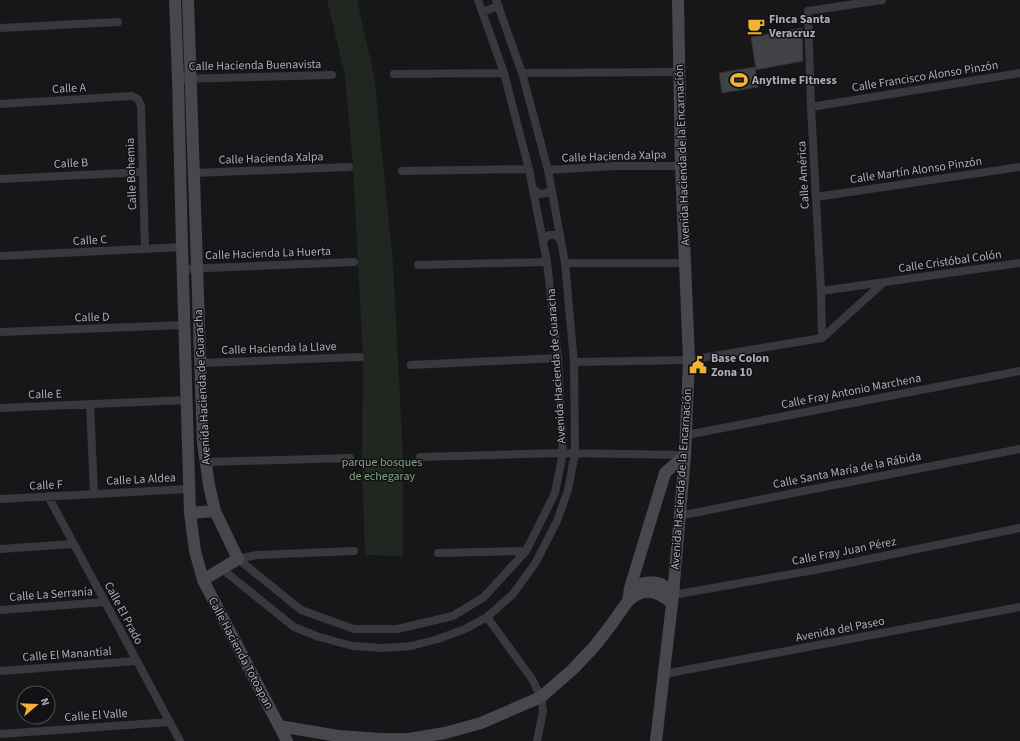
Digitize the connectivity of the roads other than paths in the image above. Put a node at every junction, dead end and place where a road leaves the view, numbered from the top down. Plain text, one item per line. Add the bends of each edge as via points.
1 (175, 0) edge
2 (188, 0) edge
3 (478, 0) edge
4 (678, 0) edge
5 (882, 0) edge
6 (498, 3) edge
7 (482, 12) junction
8 (118, 22) dead end
9 (0, 28) edge
10 (679, 72) junction
11 (504, 73) junction
12 (1020, 73) edge
13 (394, 74) dead end
14 (522, 74) junction
15 (332, 76) dead end
16 (178, 79) junction
17 (192, 79) junction
18 (138, 98) joint
19 (0, 104) edge
20 (811, 107) junction
21 (681, 166) junction
22 (349, 167) dead end
23 (1020, 167) edge
24 (529, 169) junction
25 (548, 170) junction
26 (402, 171) dead end
27 (143, 172) junction
28 (194, 173) junction
29 (0, 179) edge
30 (533, 189) junction
31 (551, 189) junction
32 (816, 197) junction
33 (543, 240) junction
34 (561, 240) junction
35 (182, 247) junction
36 (145, 249) junction
37 (0, 256) edge
38 (354, 262) dead end
39 (547, 262) junction
40 (565, 263) junction
41 (1020, 263) edge
42 (685, 264) junction
43 (418, 265) dead end
44 (197, 268) junction
45 (183, 269) junction
46 (883, 282) junction
47 (821, 291) junction
48 (185, 325) junction
49 (0, 332) edge
50 (822, 338) junction
51 (360, 357) dead end
52 (558, 358) junction
53 (689, 360) junction
54 (574, 362) junction
55 (200, 363) junction
56 (411, 365) dead end
57 (1020, 371) edge
58 (186, 400) junction
59 (90, 404) junction
60 (0, 408) edge
61 (686, 435) junction
62 (188, 443) junction
63 (203, 443) junction
64 (1020, 449) edge
65 (563, 453) junction
66 (575, 453) junction
67 (685, 455) junction
68 (420, 457) dead end
69 (350, 458) dead end
70 (205, 462) junction
71 (189, 488) junction
72 (94, 494) junction
73 (48, 496) junction
74 (0, 499) edge
75 (216, 511) junction
76 (190, 513) junction
77 (679, 516) junction
78 (1020, 528) edge
79 (74, 544) junction
80 (0, 549) edge
81 (354, 551) dead end
82 (526, 551) junction
83 (438, 553) dead end
84 (238, 560) junction
85 (222, 569) junction
86 (203, 580) junction
87 (630, 588) junction
88 (673, 599) junction
89 (628, 600) junction
90 (105, 602) junction
91 (1020, 607) edge
92 (0, 610) edge
93 (487, 617) junction
94 (136, 661) junction
95 (0, 671) edge
96 (664, 674) junction
97 (541, 697) junction
98 (170, 722) junction
99 (279, 726) junction
100 (0, 734) edge
101 (180, 741) edge
102 (287, 741) edge
103 (537, 741) edge
104 (656, 741) edge

1 - 16 main road, Avenida Hacienda de Guaracha
2 - 17 main road, Avenida Hacienda de Guaracha
3 - 7 street, Avenida Hacienda de Guaracha
4 - 10 main road, Avenida Hacienda de la Encarnación
5 - 20 street, Calle América via 808,11
6 - 7 street
6 - 14 street, Avenida Hacienda de Guaracha
7 - 11 street, Avenida Hacienda de Guaracha
8 - 9 street
10 - 14 street
10 - 21 main road, Avenida Hacienda de la Encarnación
11 - 13 street
11 - 24 street, Avenida Hacienda de Guaracha
12 - 20 street, Calle Francisco Alonso Pinzón
14 - 25 street, Avenida Hacienda de Guaracha
15 - 17 street, Calle Hacienda Buenavista
16 - 17 street, Calle Hacienda Buenavista
16 - 35 main road, Avenida Hacienda de Guaracha
17 - 28 main road, Avenida Hacienda de Guaracha
18 - 19 street, Calle A via 132,96
18 - 27 street, Calle Bohemia via 141,106
20 - 32 street, Calle América
21 - 25 street, Calle Hacienda Xalpa via 614,166
21 - 42 main road, Avenida Hacienda de la Encarnación
22 - 28 street, Calle Hacienda Xalpa
23 - 32 street, Calle Martín Alonso Pinzón
24 - 26 street
24 - 30 street, Avenida Hacienda de Guaracha
25 - 31 street, Avenida Hacienda de Guaracha
27 - 29 street, Calle B
27 - 36 street, Calle Bohemia
28 - 44 main road, Avenida Hacienda de Guaracha
30 - 31 street via 540,194
30 - 33 street, Avenida Hacienda de Guaracha
31 - 34 street, Avenida Hacienda de Guaracha
32 - 47 street, Calle América
33 - 34 street via 549,235 555,235
33 - 39 street, Avenida Hacienda de Guaracha
34 - 40 street, Avenida Hacienda de Guaracha
35 - 36 street, Calle C
35 - 45 main road, Avenida Hacienda de Guaracha
36 - 37 street, Calle C
38 - 44 street, Calle Hacienda La Huerta
39 - 43 street
39 - 52 street, Avenida Hacienda de Guaracha
40 - 42 street
40 - 54 street, Avenida Hacienda de Guaracha
41 - 46 street, Calle Cristóbal Colón
42 - 53 main road, Avenida Hacienda de la Encarnación
44 - 45 street, Calle Hacienda La Huerta
44 - 55 main road, Avenida Hacienda de Guaracha
45 - 48 main road, Avenida Hacienda de Guaracha
46 - 47 street, Calle Cristóbal Colón
46 - 50 street, Calle Cristóbal Colón
47 - 50 street, Calle América
48 - 49 street, Calle D
48 - 58 main road, Avenida Hacienda de Guaracha
50 - 53 street
51 - 55 street, Calle Hacienda la Llave
52 - 56 street
52 - 65 street, Avenida Hacienda de Guaracha
53 - 54 street
53 - 61 main road, Avenida Hacienda de la Encarnación
54 - 66 street, Avenida Hacienda de Guaracha
55 - 63 main road, Avenida Hacienda de Guaracha
57 - 61 street, Calle Fray Antonio Marchena
58 - 59 street, Calle E
58 - 62 main road, Avenida Hacienda de Guaracha
59 - 60 street, Calle E
59 - 72 street
61 - 67 main road, Avenida Hacienda de la Encarnación
62 - 63 main road
62 - 71 main road, Avenida Hacienda de Guaracha
63 - 70 main road, Avenida Hacienda de Guaracha
64 - 77 street, Calle Santa María de la Rábida
65 - 66 street
65 - 68 street
65 - 82 street, Avenida Hacienda de Guaracha via 555,493
66 - 67 street
66 - 93 street, Avenida Hacienda de Guaracha via 568,490 557,521 536,562 513,594
67 - 77 main road, Avenida Hacienda de la Encarnación
67 - 87 main road via 665,473
69 - 70 street
70 - 75 main road, Avenida Hacienda de Guaracha
71 - 72 street, Calle La Aldea
71 - 76 main road, Avenida Hacienda de Guaracha
72 - 73 street, Calle F
73 - 74 street, Calle F
73 - 79 street, Calle El Prado
75 - 76 main road
75 - 84 main road, Avenida Hacienda de Guaracha
76 - 86 main road, Avenida Hacienda de Guaracha via 195,551
77 - 88 main road, Avenida Hacienda de la Encarnación
78 - 88 street, Calle Fray Juan Pérez
79 - 80 street
79 - 90 street, Calle El Prado
81 - 84 street via 257,555
82 - 83 street
82 - 84 street, Avenida Hacienda de Guaracha via 484,597 453,616 397,629 354,629 301,610
84 - 85 main road
85 - 86 main road
85 - 93 street, Avenida Hacienda de Guaracha via 294,627 353,646 411,646 465,629
86 - 99 main road, Calle Hacienda Totoapan
87 - 88 main road via 641,583 657,583 667,588
87 - 89 main road
88 - 89 main road via 656,593 641,592
88 - 96 main road, Avenida Hacienda de la Encarnación
89 - 97 main road via 594,647
90 - 92 street, Calle La Serranía
90 - 94 street, Calle El Prado
91 - 96 street, Avenida del Paseo
93 - 97 street via 532,679
94 - 95 street, Calle El Manantial
94 - 98 street, Calle El Prado
96 - 104 main road, Avenida Hacienda de la Encarnación
97 - 99 main road via 481,723 445,733 408,739 338,736
97 - 103 street via 543,711
98 - 100 street, Calle El Valle
98 - 101 street, Calle El Prado
99 - 102 main road, Calle Hacienda Totoapan

